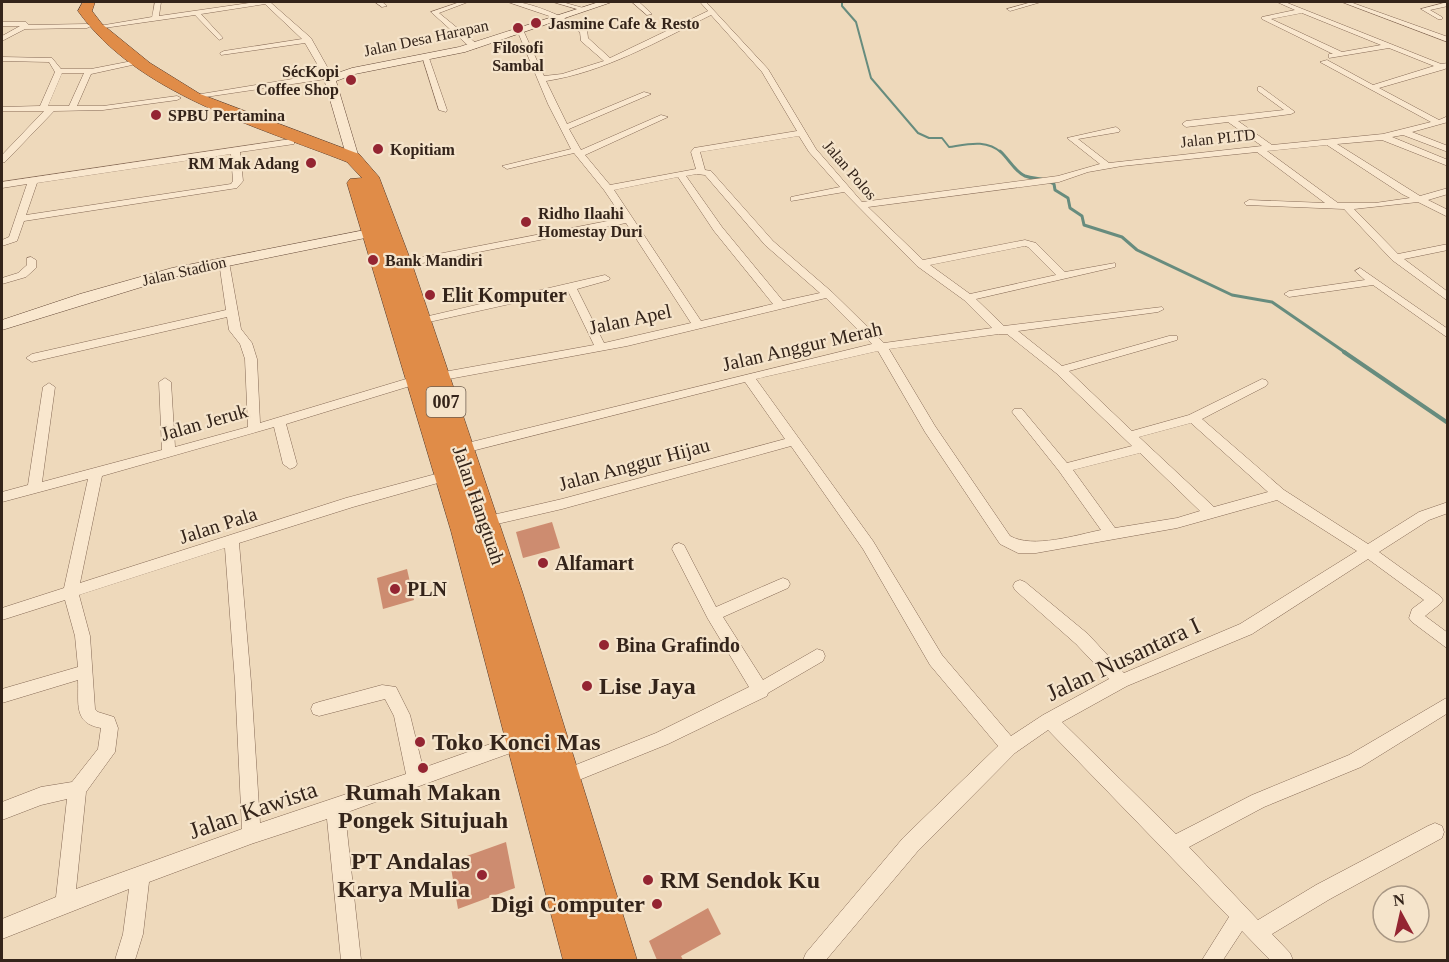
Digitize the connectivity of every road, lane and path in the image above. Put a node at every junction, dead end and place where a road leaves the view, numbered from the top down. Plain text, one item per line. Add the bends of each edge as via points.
1 (81, 2) edge
2 (89, 2) edge
3 (158, 2) edge
4 (266, 2) edge
5 (465, 2) edge
6 (510, 2) edge
7 (556, 2) edge
8 (607, 2) edge
9 (634, 2) edge
10 (703, 2) edge
11 (1038, 2) edge
12 (1280, 2) edge
13 (1345, 2) edge
14 (1442, 2) edge
15 (222, 5) edge
16 (584, 9) junction
17 (1010, 9) dead end
18 (1304, 11) junction
19 (712, 12) junction
20 (197, 13) junction
21 (649, 14) dead end
22 (560, 18) junction
23 (1440, 18) dead end
24 (155, 19) junction
25 (2, 24) edge
26 (24, 27) junction
27 (520, 32) junction
28 (102, 34) junction
29 (219, 38) dead end
30 (2, 39) edge
31 (308, 40) junction
32 (1448, 40) edge
33 (1391, 45) junction
34 (474, 46) junction
35 (224, 53) dead end
36 (425, 58) junction
37 (2, 59) edge
38 (609, 61) junction
39 (1324, 62) dead end
40 (129, 63) junction
41 (1445, 66) edge
42 (59, 71) junction
43 (89, 71) junction
44 (329, 77) junction
45 (541, 79) junction
46 (1374, 87) junction
47 (1261, 89) dead end
48 (647, 94) dead end
49 (186, 98) junction
50 (72, 108) junction
51 (2, 109) edge
52 (47, 109) junction
53 (442, 110) dead end
54 (664, 117) dead end
55 (1448, 118) edge
56 (1230, 119) junction
57 (1439, 123) junction
58 (1186, 124) dead end
59 (565, 128) junction
60 (1116, 130) dead end
61 (803, 133) junction
62 (1406, 133) junction
63 (1383, 137) junction
64 (291, 142) junction
65 (1328, 142) junction
66 (1270, 148) junction
67 (1258, 149) junction
68 (1448, 149) edge
69 (236, 150) junction
70 (578, 152) junction
71 (353, 158) junction
72 (2, 160) edge
73 (1448, 164) edge
74 (507, 166) dead end
75 (1108, 166) junction
76 (700, 171) junction
77 (680, 174) junction
78 (33, 181) junction
79 (2, 185) edge
80 (608, 188) junction
81 (846, 189) junction
82 (1448, 191) edge
83 (794, 199) dead end
84 (1420, 201) junction
85 (1249, 203) dead end
86 (860, 205) junction
87 (1339, 205) junction
88 (1448, 214) edge
89 (21, 219) junction
90 (628, 220) junction
91 (370, 233) junction
92 (2, 243) edge
93 (1448, 247) edge
94 (1396, 258) junction
95 (31, 260) dead end
96 (224, 262) junction
97 (402, 264) junction
98 (921, 264) junction
99 (1111, 265) dead end
100 (1360, 271) dead end
101 (1063, 276) junction
102 (605, 278) dead end
103 (2, 281) edge
104 (1374, 282) junction
105 (571, 287) junction
106 (828, 294) junction
107 (1289, 294) dead end
108 (968, 298) junction
109 (1448, 298) edge
110 (780, 304) junction
111 (1158, 309) dead end
112 (233, 312) junction
113 (420, 321) junction
114 (697, 324) junction
115 (2, 325) edge
116 (1007, 331) junction
117 (1448, 335) edge
118 (1173, 338) dead end
119 (600, 346) junction
120 (881, 346) junction
121 (32, 358) dead end
122 (1060, 370) junction
123 (748, 377) junction
124 (427, 378) junction
125 (165, 382) dead end
126 (1262, 383) dead end
127 (49, 387) dead end
128 (1018, 412) dead end
129 (1193, 418) junction
130 (279, 421) junction
131 (254, 429) junction
132 (1128, 436) junction
133 (793, 441) junction
134 (1141, 448) junction
135 (460, 449) junction
136 (169, 453) junction
137 (290, 464) dead end
138 (1064, 468) junction
139 (96, 473) junction
140 (447, 476) junction
141 (34, 488) junction
142 (1279, 494) junction
143 (2, 497) edge
144 (1448, 507) edge
145 (1211, 513) junction
146 (484, 522) junction
147 (1111, 533) junction
148 (232, 540) junction
149 (679, 549) dead end
150 (1367, 552) junction
151 (783, 584) dead end
152 (1020, 586) dead end
153 (70, 593) junction
154 (1441, 597) edge
155 (2, 614) edge
156 (713, 615) junction
157 (1448, 643) edge
158 (817, 656) dead end
159 (86, 671) junction
160 (1121, 681) junction
161 (761, 691) junction
162 (2, 696) edge
163 (1448, 704) edge
164 (319, 709) dead end
165 (1049, 720) junction
166 (521, 741) junction
167 (1009, 747) junction
168 (416, 778) junction
169 (564, 778) junction
170 (77, 789) junction
171 (335, 808) junction
172 (2, 811) edge
173 (1435, 832) dead end
174 (251, 835) junction
175 (1174, 844) junction
176 (573, 866) junction
177 (140, 878) junction
178 (65, 903) junction
179 (1241, 916) junction
180 (2, 929) edge
181 (1256, 932) junction
182 (125, 960) edge
183 (351, 960) edge
184 (582, 960) edge
185 (618, 960) edge
186 (813, 960) edge
187 (1212, 960) edge
188 (1283, 960) edge

1 - 28 highway via 76,11
2 - 28 highway via 85,11
3 - 24 street
4 - 15 street
4 - 31 street
5 - 34 street via 434,12
6 - 22 street
7 - 16 street
8 - 16 street, Jalan Desa Harapan
9 - 21 street
10 - 19 street, Jalan Polos
11 - 17 street
12 - 18 street
13 - 32 street
14 - 23 street via 1448,4 1424,9
15 - 20 street
16 - 22 street, Jalan Desa Harapan
18 - 33 street
18 - 33 street via 1264,18 1336,55
19 - 38 street
19 - 61 street, Jalan Polos via 765,71
20 - 24 street
20 - 29 street
22 - 27 street, Jalan Desa Harapan
22 - 38 street via 584,31 584,39
24 - 28 street
25 - 26 street via 26,24
26 - 28 street
26 - 30 street
27 - 34 street, Jalan Desa Harapan
27 - 45 street
28 - 40 highway, Jalan Hangtuah / 007
28 - 49 highway, Jalan Hangtuah / 007
31 - 35 street
31 - 44 street
33 - 41 street
34 - 36 street, Jalan Desa Harapan
36 - 44 street, Jalan Desa Harapan
36 - 53 street
37 - 42 street via 52,60
38 - 45 street via 567,77
39 - 46 street
40 - 43 street
40 - 49 highway, Jalan Hangtuah / 007
41 - 46 street
42 - 43 street
42 - 52 street
43 - 50 street
44 - 49 street
44 - 71 street
45 - 59 street
46 - 57 street
47 - 56 street via 1290,112
48 - 59 street
49 - 50 street
49 - 64 highway, Jalan Hangtuah / 007
49 - 71 highway, Jalan Hangtuah / 007
50 - 52 street
51 - 52 street
52 - 72 street
54 - 70 street
55 - 57 street, Jalan PLTD
56 - 58 street
56 - 66 street
57 - 62 street, Jalan PLTD
59 - 70 street
60 - 75 street via 1071,138
61 - 76 street via 697,150
61 - 81 street, Jalan Polos via 812,150
62 - 63 street, Jalan PLTD
62 - 68 street
63 - 65 street, Jalan PLTD
63 - 73 street
64 - 69 street
64 - 91 highway, Jalan Hangtuah / 007 via 336,159 355,179
65 - 66 street, Jalan PLTD
65 - 84 street
66 - 67 street, Jalan PLTD
67 - 75 street, Jalan PLTD
67 - 87 street
69 - 78 street
69 - 89 street via 238,182 234,186
70 - 74 street
70 - 80 street
71 - 97 highway, Jalan Hangtuah / 007 via 370,177
75 - 86 street, Jalan PLTD via 1040,182
76 - 77 street
76 - 106 street via 708,173 769,243
77 - 80 street
77 - 110 street via 718,229
78 - 79 street
78 - 89 street
80 - 90 street
81 - 83 street
81 - 86 street, Jalan Polos
82 - 84 street
84 - 87 street
84 - 88 street
85 - 87 street
86 - 98 street, Jalan Polos
87 - 94 street
89 - 92 street via 13,239
90 - 97 street
90 - 114 street
91 - 96 street, Jalan Stadion
91 - 124 highway, Jalan Hangtuah / 007
93 - 94 street
94 - 109 street
95 - 103 street via 32,266 26,273
96 - 112 street
96 - 115 street, Jalan Stadion via 129,284
97 - 113 highway, Jalan Hangtuah / 007
98 - 101 street via 1025,243 1032,245
98 - 108 street, Jalan Polos
99 - 101 street
100 - 104 street
101 - 108 street
102 - 105 street
104 - 107 street
104 - 117 street
105 - 113 street
105 - 119 street
106 - 110 street, Jalan Apel
106 - 120 street
108 - 116 street, Jalan Polos
110 - 114 street, Jalan Apel
111 - 116 street, Jalan Anggur Merah
112 - 121 street
112 - 131 street via 235,330 246,343 251,359
113 - 124 highway, Jalan Hangtuah / 007
114 - 119 street, Jalan Apel
116 - 120 street, Jalan Anggur Merah
116 - 122 street, Jalan Polos
118 - 122 street
119 - 124 street, Jalan Apel
120 - 123 street, Jalan Anggur Merah
120 - 147 street via 930,429 1011,544 1036,547
122 - 132 street, Jalan Polos
123 - 133 street
123 - 135 street, Jalan Anggur Merah
124 - 130 street, Jalan Jeruk
124 - 135 highway, Jalan Hangtuah / 007
124 - 140 highway, Jalan Hangtuah / 007
125 - 136 street
126 - 129 street
127 - 141 street
128 - 138 street
129 - 132 street
129 - 142 street
130 - 131 street, Jalan Jeruk
130 - 137 street
131 - 136 street, Jalan Jeruk
132 - 134 street, Jalan Polos
133 - 146 street, Jalan Anggur Hijau
133 - 167 street via 868,545 936,660
134 - 138 street
134 - 145 street, Jalan Polos
135 - 146 highway, Jalan Hangtuah / 007
136 - 139 street, Jalan Jeruk
138 - 147 street
139 - 141 street, Jalan Jeruk
139 - 153 street
140 - 148 street, Jalan Pala
140 - 166 highway, Jalan Hangtuah / 007
141 - 143 street, Jalan Jeruk
142 - 145 street
142 - 150 street
144 - 150 street, Jalan Nusantara I via 1424,516
145 - 147 street via 1177,523
146 - 169 highway, Jalan Hangtuah / 007
148 - 153 street, Jalan Pala
148 - 174 street
149 - 156 street
150 - 154 street
150 - 160 street, Jalan Nusantara I via 1246,629
151 - 156 street
152 - 160 street via 1082,639
153 - 155 street, Jalan Pala
153 - 159 street via 78,610
154 - 157 street via 1417,613 1417,618
156 - 161 street
158 - 161 street
159 - 162 street
159 - 170 street via 87,711 93,719 108,722 110,728 102,759
160 - 165 street, Jalan Nusantara I
161 - 169 street via 644,748
163 - 175 street via 1355,761 1258,801
164 - 168 street via 390,692 402,715
165 - 167 street, Jalan Nusantara I
165 - 175 street
166 - 168 street, Jalan Kawista
166 - 176 highway, Jalan Hangtuah / 007
167 - 186 street, Jalan Nusantara I via 910,845
168 - 171 street, Jalan Kawista
169 - 176 highway, Jalan Hangtuah / 007
170 - 172 street via 41,796
170 - 178 street
171 - 174 street, Jalan Kawista
171 - 183 street
173 - 181 street
174 - 177 street, Jalan Kawista
175 - 179 street
176 - 184 highway, Jalan Hangtuah / 007
176 - 185 highway, Jalan Hangtuah / 007
177 - 178 street, Jalan Kawista
177 - 182 street via 133,934
178 - 180 street, Jalan Kawista
179 - 181 street
179 - 187 street
181 - 188 street

